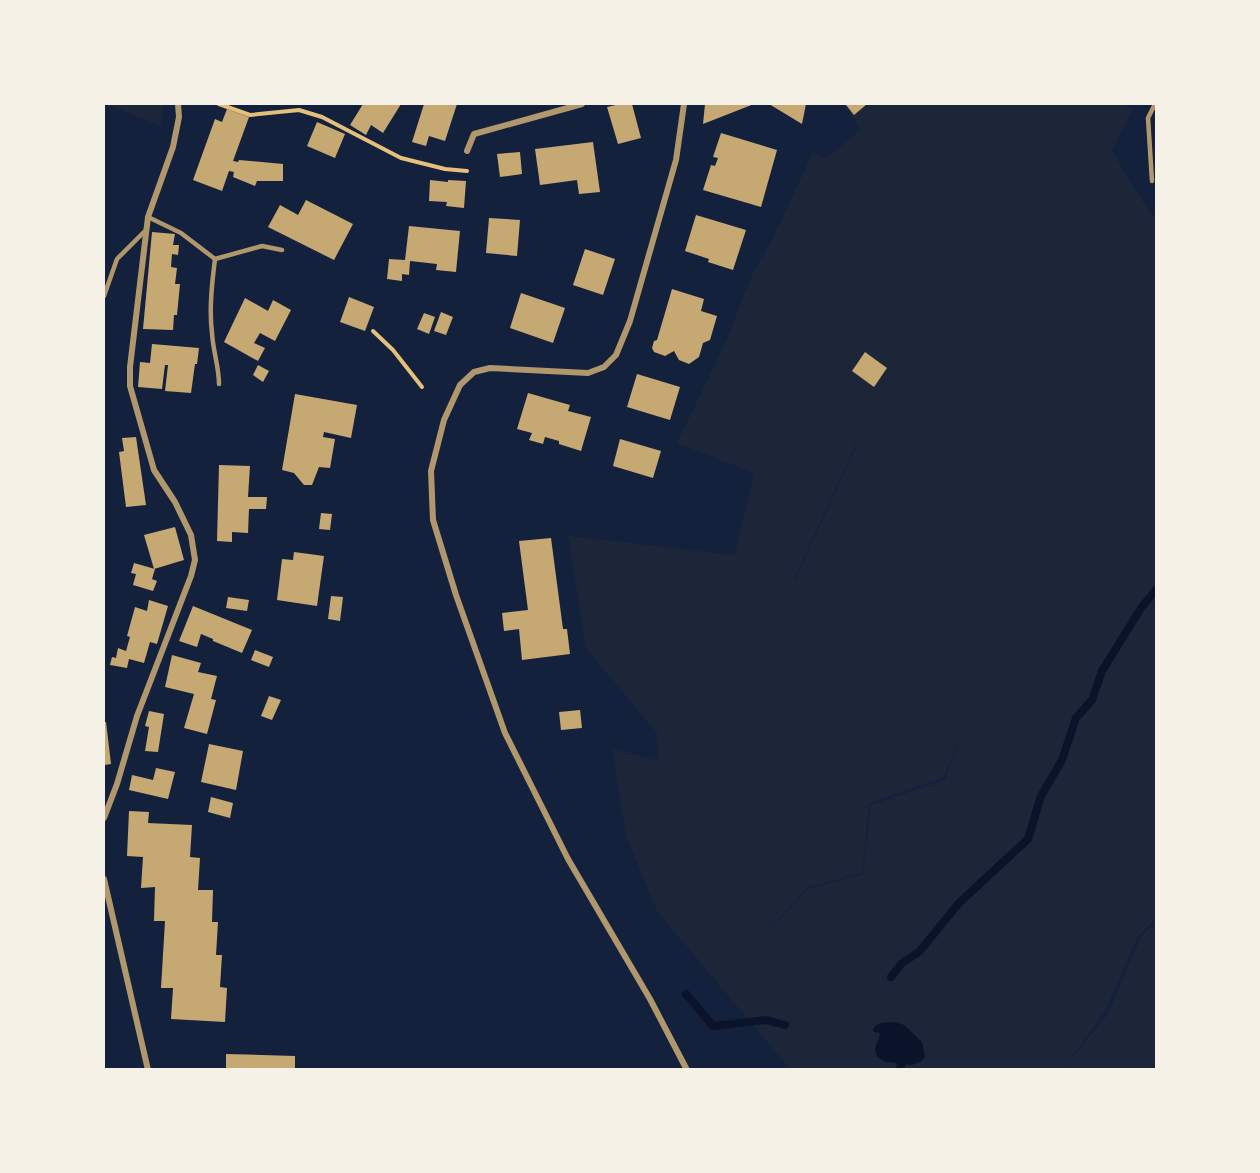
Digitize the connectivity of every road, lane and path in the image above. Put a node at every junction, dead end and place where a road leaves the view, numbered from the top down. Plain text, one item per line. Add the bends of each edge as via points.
1 (178, 104) edge
2 (219, 104) edge
3 (582, 104) edge
4 (684, 104) edge
5 (1155, 104) edge
6 (467, 151) dead end
7 (467, 171) dead end
8 (1152, 181) dead end
9 (148, 217) junction
10 (147, 229) junction
11 (282, 249) dead end
12 (215, 259) junction
13 (104, 296) edge
14 (374, 331) dead end
15 (219, 384) dead end
16 (422, 387) dead end
17 (104, 818) edge
18 (104, 879) edge
19 (148, 1070) edge
20 (687, 1070) edge

1 - 9 street via 173,147
2 - 7 path via 250,115 299,110 322,117 401,158
3 - 6 street via 474,134
4 - 20 street via 676,160 630,321 616,355 604,367 588,373 490,368 474,372 460,385 444,420 430,471 433,520 505,733 568,859
5 - 8 lane via 1148,118
9 - 10 street
9 - 12 lane via 182,233
10 - 13 lane via 117,259
10 - 17 street via 130,386 154,470 191,535 195,560
11 - 12 lane via 262,246
12 - 15 lane via 212,333
14 - 16 path
18 - 19 street

